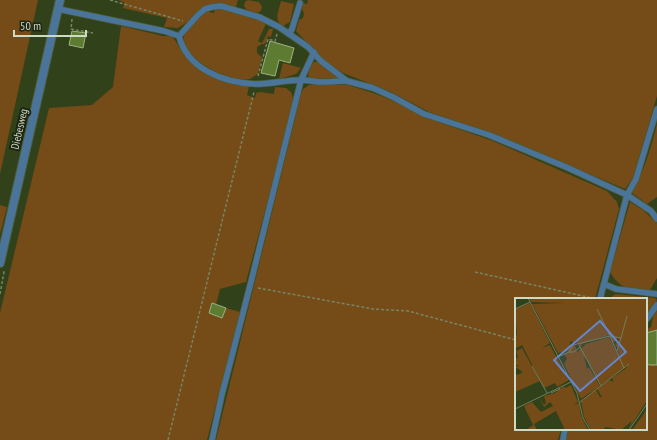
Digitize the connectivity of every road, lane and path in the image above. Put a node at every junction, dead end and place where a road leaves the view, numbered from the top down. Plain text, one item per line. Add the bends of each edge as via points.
1 (60, 0) edge
2 (110, 0) edge
3 (300, 3) dead end
4 (58, 9) junction
5 (74, 16) dead end
6 (191, 22) junction
7 (279, 27) junction
8 (93, 33) dead end
9 (289, 34) junction
10 (179, 36) junction
11 (314, 52) junction
12 (301, 80) junction
13 (347, 81) junction
14 (256, 84) junction
15 (657, 109) edge
16 (627, 195) junction
17 (657, 219) edge
18 (0, 263) edge
19 (0, 271) edge
20 (475, 272) dead end
21 (604, 284) junction
22 (250, 286) junction
23 (0, 294) edge
24 (657, 294) edge
25 (594, 298) edge
26 (599, 298) edge
27 (657, 305) edge
28 (647, 319) edge
29 (515, 340) edge
30 (566, 430) edge
31 (168, 440) edge
32 (212, 440) edge
33 (562, 440) edge

1 - 4 street, Diebesweg
2 - 6 path
3 - 9 lane
4 - 10 lane
4 - 18 street, Diebesweg
5 - 8 path via 71,29
6 - 7 lane via 205,9 221,6 259,17
6 - 10 lane
7 - 9 lane
7 - 14 path via 274,41 268,39
9 - 11 lane
10 - 14 lane via 184,50 200,68 224,78
11 - 12 lane
11 - 13 lane via 321,61
12 - 13 lane
12 - 14 lane
12 - 22 lane
13 - 16 lane via 379,91 424,114 496,138
14 - 31 path
15 - 16 lane via 636,179
16 - 17 lane
16 - 21 lane
19 - 23 path via 4,272
20 - 25 path
21 - 24 lane via 616,289
21 - 26 lane
22 - 29 path via 373,309 408,310
22 - 32 lane
27 - 28 lane
30 - 33 lane

